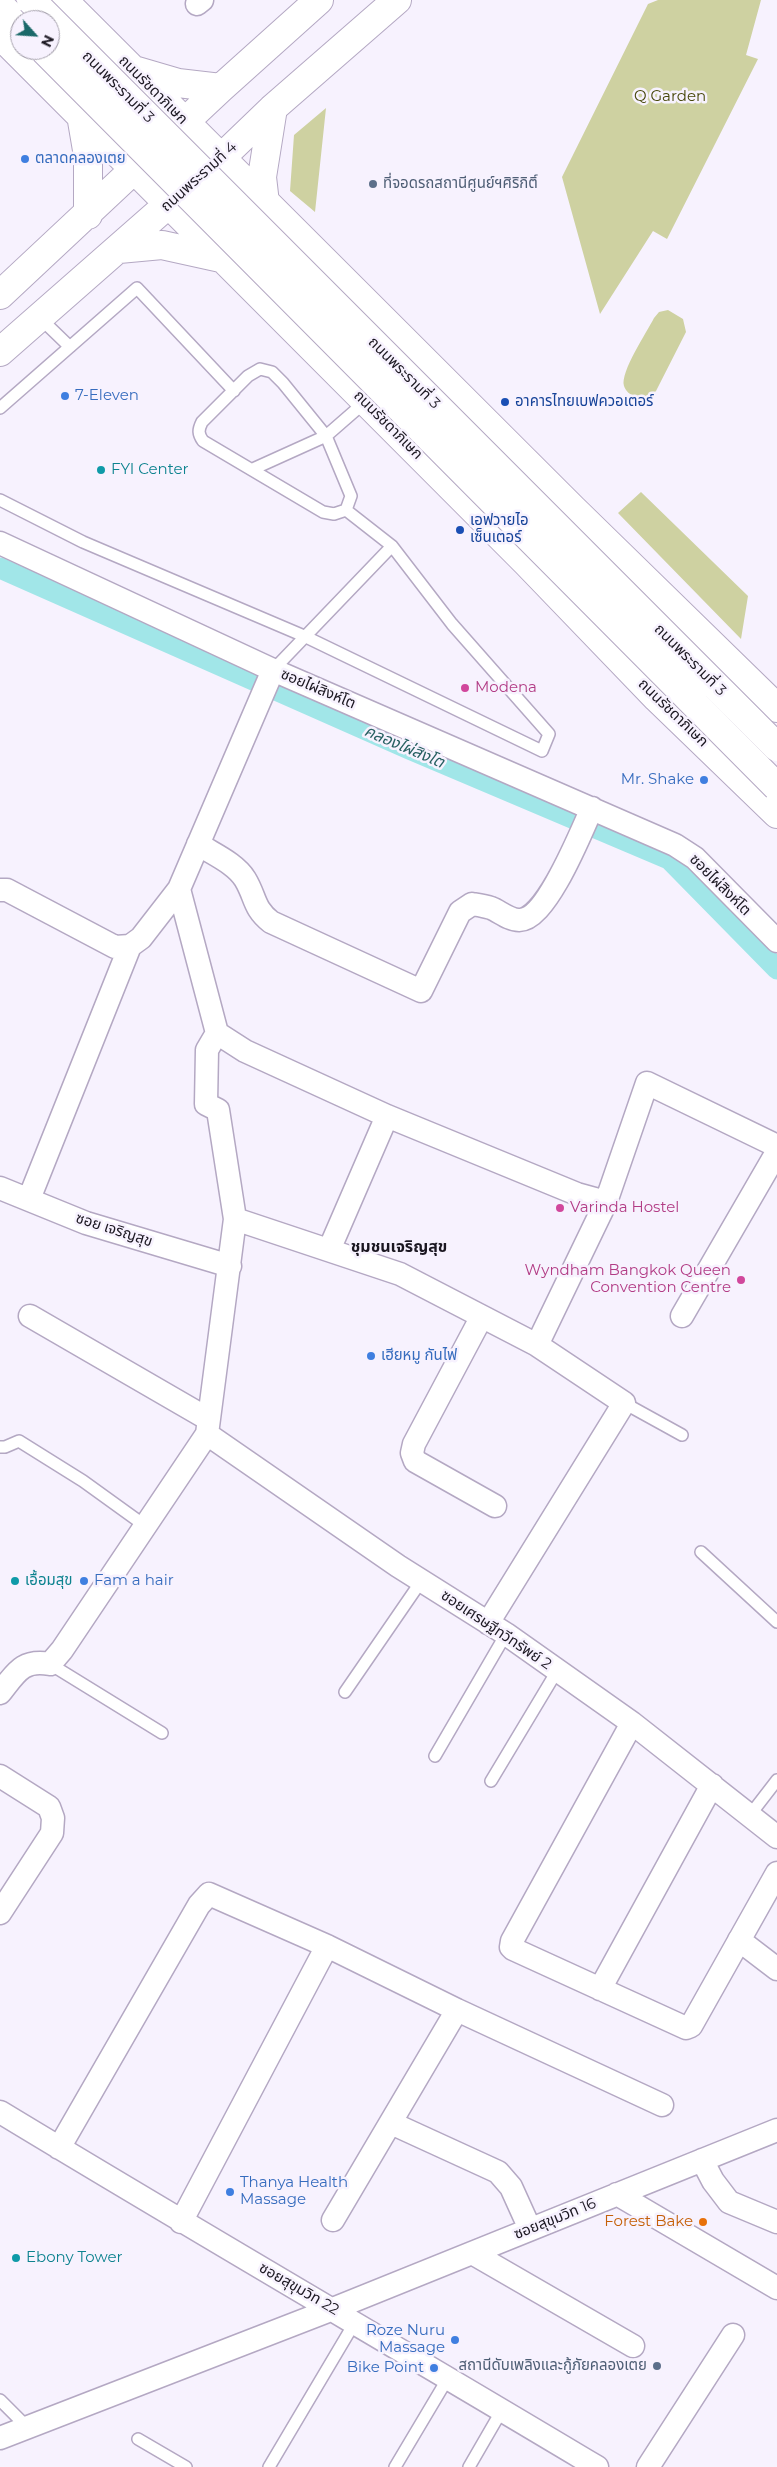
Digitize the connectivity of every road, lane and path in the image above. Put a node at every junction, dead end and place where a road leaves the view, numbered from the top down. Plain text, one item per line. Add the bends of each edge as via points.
1 (31, 0) edge
2 (63, 0) edge
3 (319, 0) edge
4 (397, 0) edge
5 (0, 5) edge
6 (10, 16) edge
7 (0, 34) edge
8 (54, 60) edge
9 (133, 70) junction
10 (221, 88) junction
11 (273, 108) junction
12 (81, 115) junction
13 (186, 123) junction
14 (221, 158) junction
15 (133, 171) junction
16 (265, 203) junction
17 (168, 204) junction
18 (88, 215) junction
19 (119, 249) junction
20 (222, 258) junction
21 (0, 295) edge
22 (40, 318) junction
23 (70, 347) junction
24 (0, 352) edge
25 (234, 391) junction
26 (365, 402) junction
27 (0, 408) edge
28 (326, 436) junction
29 (253, 469) junction
30 (0, 500) edge
31 (573, 509) junction
32 (346, 510) junction
33 (0, 543) edge
34 (392, 546) junction
35 (526, 562) junction
36 (304, 636) junction
37 (271, 675) junction
38 (777, 708) edge
39 (777, 747) edge
40 (777, 787) edge
41 (589, 813) junction
42 (777, 814) edge
43 (198, 844) junction
44 (179, 889) junction
45 (0, 890) edge
46 (777, 941) edge
47 (130, 946) junction
48 (217, 1033) junction
49 (387, 1116) junction
50 (777, 1146) edge
51 (777, 1152) edge
52 (0, 1188) edge
53 (29, 1199) junction
54 (606, 1202) junction
55 (235, 1219) junction
56 (328, 1250) junction
57 (230, 1266) junction
58 (30, 1316) dead end
59 (682, 1316) dead end
60 (481, 1318) junction
61 (537, 1346) junction
62 (624, 1403) junction
63 (208, 1426) junction
64 (682, 1436) dead end
65 (0, 1447) edge
66 (495, 1506) dead end
67 (144, 1525) junction
68 (701, 1552) dead end
69 (422, 1580) junction
70 (777, 1622) edge
71 (497, 1629) junction
72 (50, 1664) junction
73 (557, 1671) junction
74 (345, 1692) dead end
75 (0, 1693) edge
76 (632, 1723) junction
77 (162, 1733) dead end
78 (435, 1756) dead end
79 (0, 1776) edge
80 (777, 1780) edge
81 (492, 1781) dead end
82 (712, 1785) junction
83 (750, 1815) junction
84 (777, 1837) edge
85 (777, 1873) edge
86 (0, 1913) edge
87 (739, 1940) junction
88 (327, 1946) junction
89 (777, 1969) edge
90 (600, 1990) junction
91 (457, 2010) junction
92 (662, 2106) dead end
93 (0, 2112) edge
94 (391, 2123) junction
95 (777, 2130) edge
96 (59, 2148) junction
97 (702, 2160) junction
98 (617, 2194) junction
99 (333, 2220) dead end
100 (181, 2222) junction
101 (777, 2222) edge
102 (530, 2229) junction
103 (472, 2253) junction
104 (777, 2288) edge
105 (333, 2309) junction
106 (355, 2322) junction
107 (733, 2335) dead end
108 (633, 2346) dead end
109 (448, 2378) junction
110 (0, 2400) edge
111 (502, 2410) junction
112 (27, 2427) junction
113 (0, 2438) edge
114 (138, 2439) dead end
115 (186, 2467) edge
116 (269, 2467) edge
117 (395, 2467) edge
118 (468, 2467) edge
119 (597, 2467) edge
120 (648, 2467) edge

1 - 39 main road, ถนนพระรามที่ 3, bridge
2 - 9 main road, ถนนรัชดาภิเษก
3 - 10 main road
4 - 11 main road, ถนนพระรามที่ 4
5 - 6 main road
7 - 12 main road, ถนนรัชดาภิเษก
8 - 40 main road, ถนนพระรามที่ 3, bridge
9 - 10 main road via 171,81
9 - 13 main road, ถนนรัชดาภิเษก
10 - 13 main road
11 - 14 main road, ถนนพระรามที่ 4
11 - 16 main road via 262,177
12 - 15 main road, ถนนรัชดาภิเษก
12 - 18 main road via 88,156
13 - 14 main road, ถนนรัชดาภิเษก
13 - 15 main road
14 - 16 main road, ถนนรัชดาภิเษก
14 - 17 main road, ถนนพระรามที่ 4
15 - 17 main road, ถนนรัชดาภิเษก
15 - 18 main road
16 - 31 main road, ถนนรัชดาภิเษก
17 - 19 main road, ถนนพระรามที่ 4
17 - 20 main road, ถนนรัชดาภิเษก
18 - 21 main road
19 - 20 main road via 162,245
19 - 22 main road, ถนนพระรามที่ 4
20 - 26 main road, ถนนรัชดาภิเษก
22 - 23 lane
22 - 24 main road, ถนนพระรามที่ 4
23 - 25 lane via 137,288
23 - 27 lane
25 - 28 lane via 254,371 272,372
25 - 29 lane via 202,422 199,435 203,441
26 - 28 lane
26 - 35 main road, ถนนรัชดาภิเษก
28 - 29 lane
28 - 32 lane via 351,496
29 - 32 lane via 323,512 334,514
30 - 36 lane via 83,542
31 - 35 main road via 553,502 534,509 516,540
31 - 38 main road, ถนนรัชดาภิเษก
32 - 34 lane
33 - 37 street, ซอยไผ่สิงห์โต
34 - 36 lane
34 - 36 lane via 452,624 549,734 542,751
35 - 42 main road, ถนนรัชดาภิเษก via 650,692
36 - 37 lane
37 - 41 street, ซอยไผ่สิงห์โต
37 - 43 street
41 - 43 street via 575,846 537,910 527,919 517,920 489,907 472,904 460,912 420,991 271,922 259,913 244,878 231,865
41 - 46 street, ซอยไผ่สิงห์โต via 686,851
43 - 44 street
44 - 47 street
44 - 48 street
45 - 47 street via 7,890 115,947
47 - 53 street
48 - 49 street via 245,1051
48 - 55 street via 207,1050 206,1104 218,1110
49 - 54 street via 578,1194
49 - 56 street
50 - 54 street via 647,1083
51 - 59 street
52 - 53 street, ซอย เจริญสุข
53 - 57 street, ซอย เจริญสุข via 86,1223
54 - 61 street
55 - 56 street
55 - 57 street
56 - 60 street via 400,1274
57 - 63 street
58 - 63 street, ซอยเศรษฐีทวีทรัพย์ 2
60 - 61 street
60 - 66 street via 412,1453 415,1461
61 - 62 street
62 - 64 lane
62 - 71 street
63 - 67 street
63 - 69 street, ซอยเศรษฐีทวีทรัพย์ 2
65 - 67 lane via 20,1441
67 - 72 street
68 - 70 lane
69 - 71 street, ซอยเศรษฐีทวีทรัพย์ 2
69 - 74 lane
71 - 73 street, ซอยเศรษฐีทวีทรัพย์ 2
71 - 78 lane
72 - 75 street via 30,1663 18,1671
72 - 77 lane
73 - 76 street, ซอยเศรษฐีทวีทรัพย์ 2
73 - 81 lane
76 - 82 street, ซอยเศรษฐีทวีทรัพย์ 2
76 - 90 street via 511,1944 513,1950
79 - 86 street via 49,1808 53,1818 52,1833
80 - 83 lane
82 - 83 street, ซอยเศรษฐีทวีทรัพย์ 2
82 - 90 street
83 - 84 street, ซอยเศรษฐีทวีทรัพย์ 2
85 - 87 street
87 - 89 street
87 - 90 street via 691,2026 686,2028
88 - 91 street
88 - 96 street via 209,1894 199,1905
88 - 100 street
91 - 92 street
91 - 94 street
93 - 96 street, ซอยสุขุมวิท 22
94 - 99 street
94 - 102 street via 498,2172 511,2186
95 - 97 street, ซอยสุขุมวิท 16
96 - 100 street, ซอยสุขุมวิท 22
97 - 98 street, ซอยสุขุมวิท 16
97 - 101 street via 729,2202
98 - 102 street, ซอยสุขุมวิท 16
98 - 104 street
100 - 105 street, ซอยสุขุมวิท 22
102 - 103 street, ซอยสุขุมวิท 16
103 - 105 street, ซอยสุขุมวิท 16
103 - 108 street
105 - 106 street, ซอยสุขุมวิท 22
105 - 112 street, ซอยสุขุมวิท 16
106 - 109 street, ซอยสุขุมวิท 22
106 - 116 lane
107 - 120 street
109 - 111 street, ซอยสุขุมวิท 22
109 - 117 lane
110 - 112 lane
111 - 118 lane
111 - 119 street, ซอยสุขุมวิท 22
112 - 113 street, ซอยสุขุมวิท 16
114 - 115 lane

